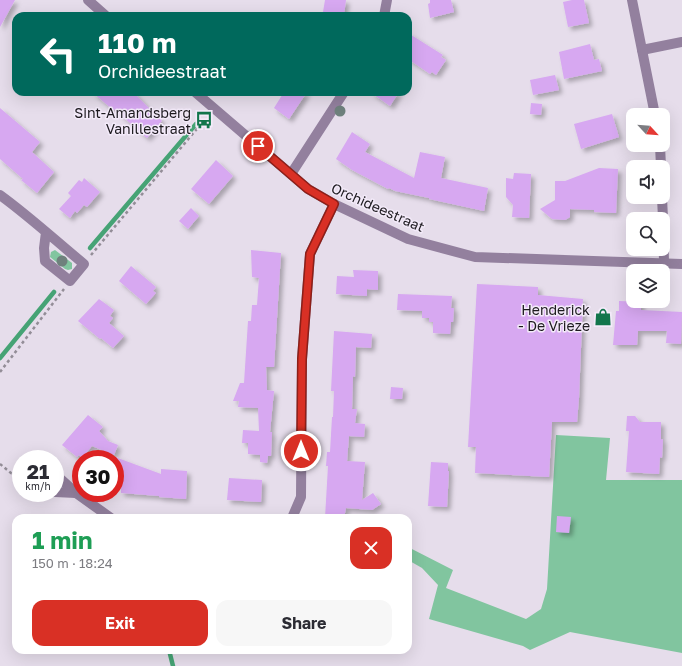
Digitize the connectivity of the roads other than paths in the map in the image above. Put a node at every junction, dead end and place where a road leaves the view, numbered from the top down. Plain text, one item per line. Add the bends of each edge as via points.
1 (88, 0) edge
2 (387, 0) edge
3 (632, 0) edge
4 (102, 12) edge
5 (385, 12) edge
6 (682, 42) edge
7 (642, 50) junction
8 (200, 96) edge
9 (341, 96) edge
10 (654, 108) edge
11 (291, 174) junction
12 (0, 195) edge
13 (334, 204) junction
14 (46, 232) junction
15 (664, 256) edge
16 (664, 263) junction
17 (682, 264) edge
18 (64, 482) edge
19 (72, 489) edge
20 (89, 502) edge
21 (105, 514) edge
22 (294, 514) edge

1 - 4 street
2 - 5 street
3 - 7 street
6 - 7 street
7 - 10 street
8 - 11 street, Orchideestraat
9 - 11 street
11 - 13 street, Orchideestraat via 308,189
12 - 14 street
13 - 16 street, Orchideestraat via 408,239 475,257
13 - 22 street via 310,254 302,359 301,497
14 - 14 street via 45,261 70,281 84,264
15 - 16 street
16 - 17 street, Orchideestraat
18 - 19 street
20 - 21 street

